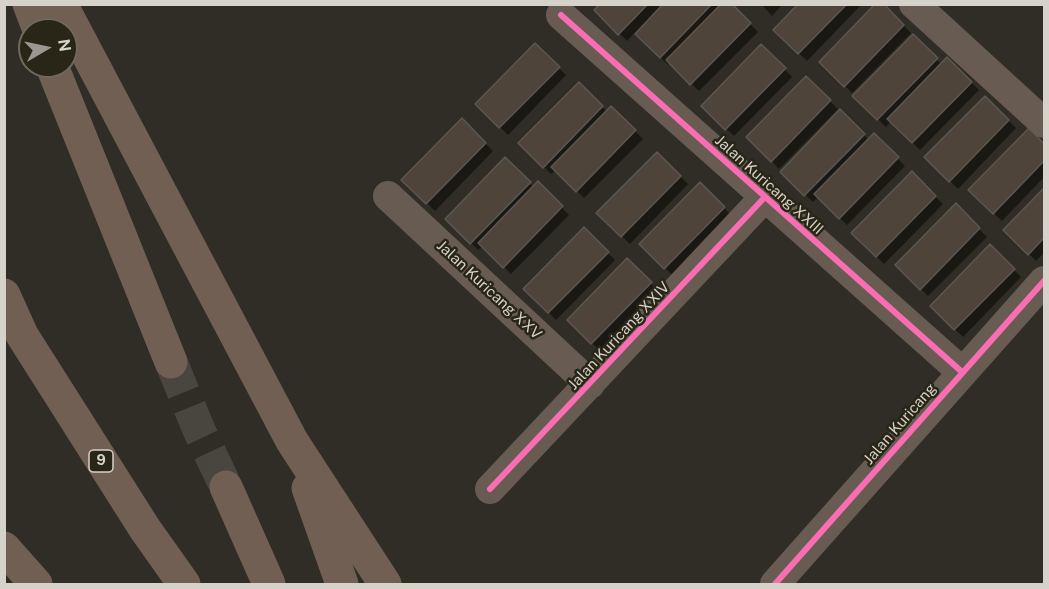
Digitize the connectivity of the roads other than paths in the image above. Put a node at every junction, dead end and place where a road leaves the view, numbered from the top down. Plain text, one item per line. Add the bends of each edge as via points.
1 (61, 4) edge
2 (914, 4) edge
3 (561, 15) dead end
4 (57, 78) edge
5 (1044, 123) edge
6 (388, 196) dead end
7 (764, 198) junction
8 (1044, 281) edge
9 (4, 295) edge
10 (171, 362) tunnel mouth
11 (962, 372) junction
12 (590, 384) junction
13 (292, 441) junction
14 (226, 487) tunnel mouth
15 (490, 489) dead end
16 (4, 548) edge
17 (36, 585) edge
18 (184, 585) edge
19 (269, 585) edge
20 (342, 585) edge
21 (385, 585) edge
22 (775, 585) edge

1 - 13 highway
2 - 5 street
3 - 7 street, Jalan Kuricang XXIII
4 - 10 highway
6 - 12 street, Jalan Kuricang XXV
7 - 11 street, Jalan Kuricang XXIII
7 - 12 street, Jalan Kuricang XXIV
8 - 11 street, Jalan Kuricang
9 - 18 highway, 9 via 22,335
11 - 22 street, Jalan Kuricang
12 - 15 street, Jalan Kuricang XXIV
13 - 20 highway
13 - 21 highway
14 - 19 highway
16 - 17 highway

